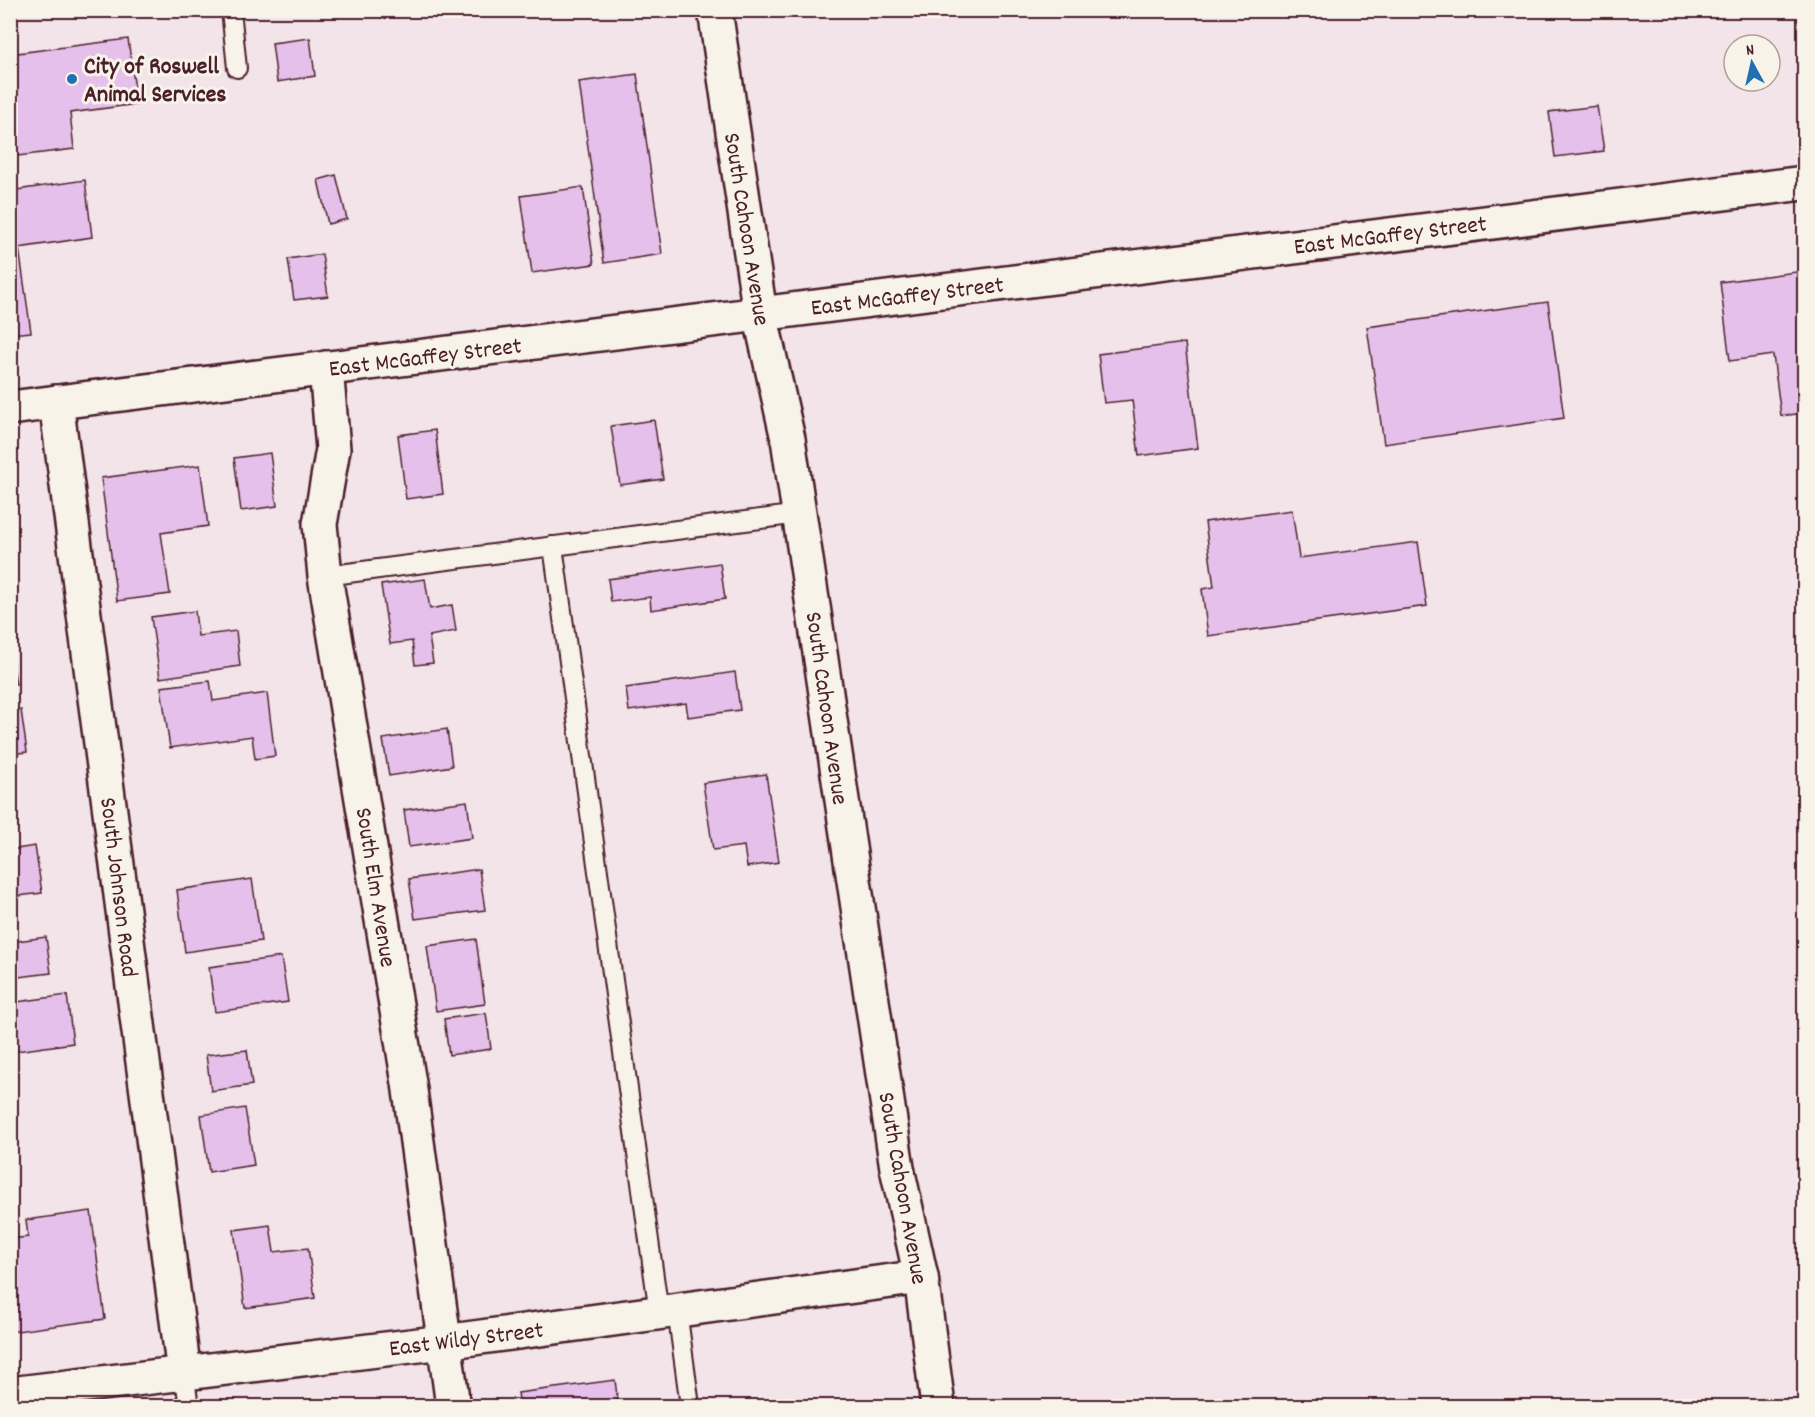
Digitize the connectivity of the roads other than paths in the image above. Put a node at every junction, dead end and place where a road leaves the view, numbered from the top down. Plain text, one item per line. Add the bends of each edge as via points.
1 (231, 10) edge
2 (715, 10) edge
3 (237, 68) dead end
4 (1804, 183) edge
5 (760, 314) junction
6 (326, 368) junction
7 (56, 402) junction
8 (10, 408) edge
9 (799, 514) junction
10 (553, 546) junction
11 (325, 576) junction
12 (921, 1277) junction
13 (668, 1311) junction
14 (444, 1342) junction
15 (184, 1373) junction
16 (10, 1394) edge
17 (189, 1407) edge
18 (453, 1407) edge
19 (690, 1407) edge
20 (938, 1407) edge

1 - 3 lane
2 - 5 street, South Cahoon Avenue
4 - 5 street, East McGaffey Street
5 - 6 street, East McGaffey Street
5 - 9 street, South Cahoon Avenue via 788,439
6 - 7 street, East McGaffey Street
6 - 11 street, South Elm Avenue via 333,449 320,524
7 - 8 street, East McGaffey Street
7 - 15 street, South Johnson Road
9 - 10 lane
9 - 12 street, South Cahoon Avenue via 897,1168
10 - 11 lane
10 - 13 lane
11 - 14 street, South Elm Avenue via 409,1083
12 - 13 street, East Wildy Street
12 - 20 street, South Cahoon Avenue
13 - 14 street, East Wildy Street
13 - 19 lane
14 - 15 street, East Wildy Street
14 - 18 street, South Elm Avenue
15 - 16 street, East Wildy Street
15 - 17 lane

